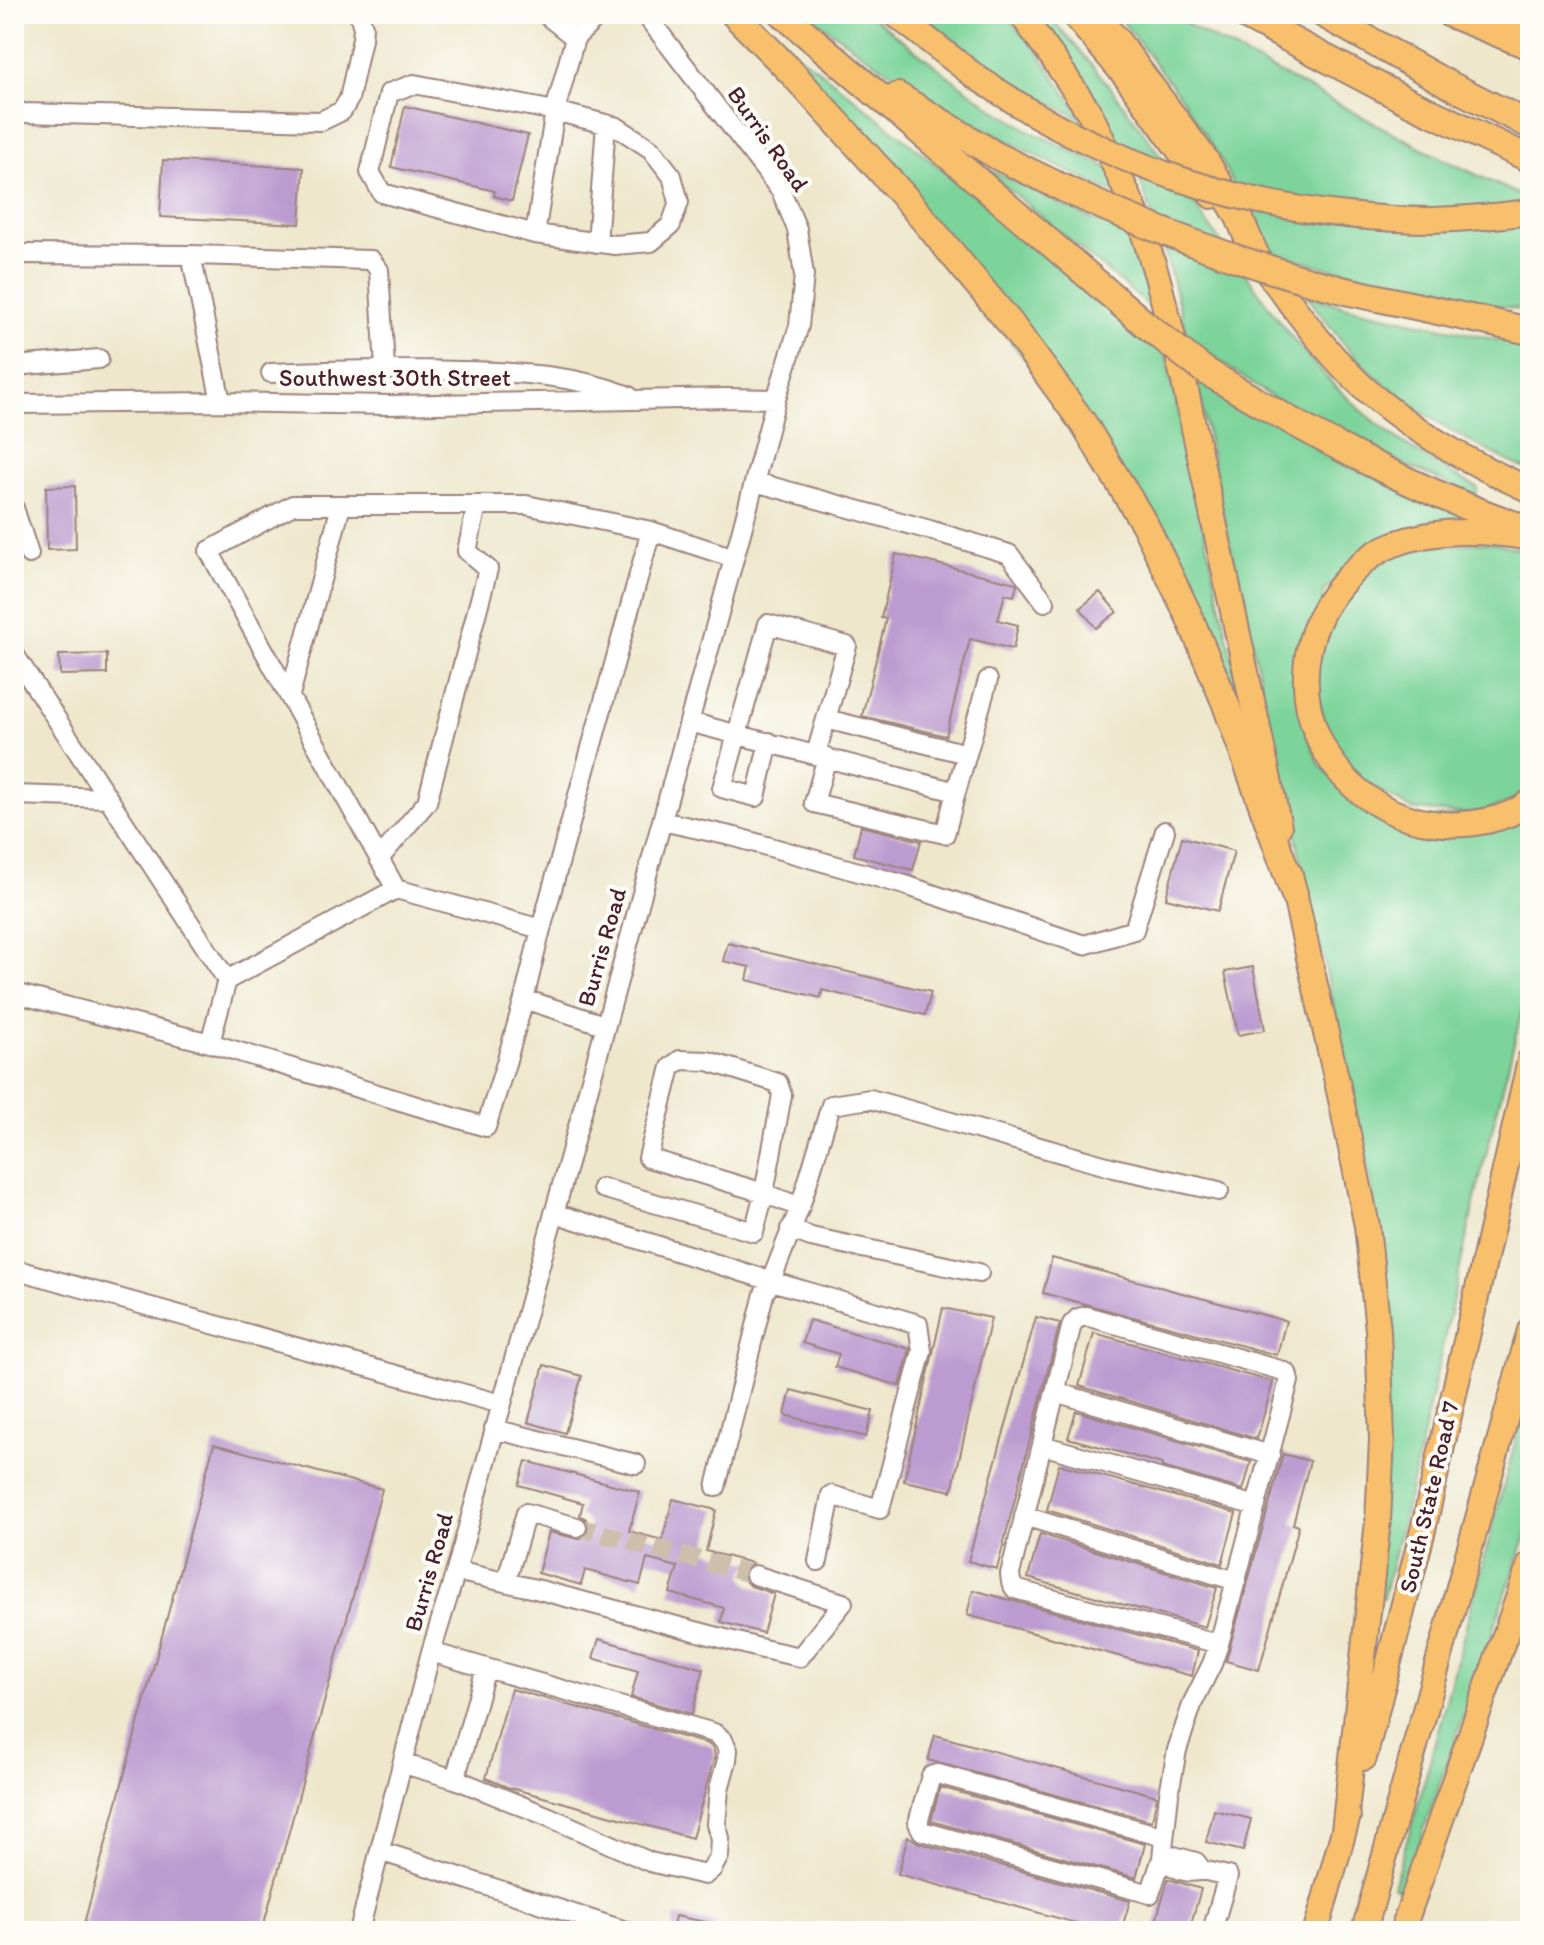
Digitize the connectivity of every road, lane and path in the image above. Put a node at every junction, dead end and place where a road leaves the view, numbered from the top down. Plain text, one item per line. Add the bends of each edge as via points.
1 (359, 14) edge
2 (545, 14) edge
3 (600, 14) edge
4 (645, 14) edge
5 (734, 14) edge
6 (895, 14) edge
7 (1021, 14) edge
8 (1073, 14) edge
9 (1093, 14) edge
10 (1242, 14) edge
11 (1323, 14) edge
12 (1450, 14) edge
13 (1501, 14) edge
14 (793, 22) edge
15 (1530, 30) edge
16 (575, 38) junction
17 (1530, 46) edge
18 (14, 111) edge
19 (555, 111) junction
20 (606, 124) junction
21 (1530, 125) edge
22 (1530, 159) edge
23 (1530, 212) edge
24 (535, 234) junction
25 (597, 243) junction
26 (14, 254) edge
27 (1255, 254) junction
28 (191, 255) junction
29 (1530, 331) edge
30 (99, 359) dead end
31 (14, 366) edge
32 (385, 368) junction
33 (271, 373) dead end
34 (776, 399) junction
35 (637, 400) junction
36 (221, 402) junction
37 (14, 404) edge
38 (755, 482) junction
39 (1530, 490) edge
40 (477, 505) junction
41 (341, 506) junction
42 (14, 508) edge
43 (1530, 530) edge
44 (651, 531) junction
45 (1530, 538) edge
46 (29, 554) dead end
47 (734, 558) junction
48 (1045, 602) dead end
49 (14, 654) edge
50 (988, 680) dead end
51 (290, 695) junction
52 (826, 719) junction
53 (689, 722) junction
54 (736, 734) junction
55 (769, 742) junction
56 (967, 754) junction
57 (822, 756) junction
58 (956, 792) junction
59 (14, 795) edge
60 (108, 798) junction
61 (1530, 802) edge
62 (662, 821) junction
63 (1165, 831) dead end
64 (379, 859) junction
65 (396, 889) junction
66 (1294, 893) junction
67 (541, 929) junction
68 (227, 980) junction
69 (14, 993) edge
70 (524, 999) junction
71 (604, 1025) junction
72 (210, 1043) junction
73 (1530, 1060) edge
74 (602, 1188) dead end
75 (1219, 1191) dead end
76 (764, 1193) junction
77 (800, 1207) junction
78 (554, 1213) junction
79 (790, 1229) junction
80 (14, 1269) edge
81 (979, 1273) dead end
82 (771, 1281) junction
83 (1530, 1330) edge
84 (1055, 1392) junction
85 (501, 1404) junction
86 (494, 1429) junction
87 (1042, 1445) junction
88 (1270, 1455) junction
89 (636, 1464) dead end
90 (716, 1487) dead end
91 (1256, 1506) junction
92 (1024, 1516) junction
93 (577, 1527) tunnel mouth
94 (818, 1561) dead end
95 (1530, 1564) edge
96 (456, 1571) junction
97 (755, 1575) tunnel mouth
98 (1530, 1579) edge
99 (1236, 1581) junction
100 (506, 1582) junction
101 (1513, 1611) junction
102 (1219, 1644) junction
103 (431, 1652) junction
104 (486, 1668) junction
105 (404, 1764) junction
106 (455, 1779) junction
107 (1344, 1831) junction
108 (1164, 1837) junction
109 (380, 1851) junction
110 (1162, 1858) junction
111 (359, 1931) edge
112 (626, 1931) edge
113 (1212, 1931) edge
114 (1316, 1931) edge
115 (1364, 1931) edge
116 (1402, 1931) edge

1 - 18 street via 362,39 349,99 342,111 321,121
2 - 16 street
3 - 16 street
4 - 34 street, Burris Road via 781,191 797,229 804,275 799,326
5 - 66 highway via 909,202 1010,323 1083,423 1145,525 1188,614
6 - 23 main road, bridge via 1029,111 1184,182 1255,201 1368,217 1431,220
7 - 66 main road via 1091,115 1139,219 1157,276
8 - 27 main road via 1127,78
9 - 27 highway via 1205,160
10 - 22 highway
11 - 21 highway
12 - 17 highway
13 - 15 highway
14 - 29 highway, bridge via 908,103 997,156 1120,215 1267,269
14 - 43 highway, bridge via 1204,370 1352,455
16 - 19 street
19 - 20 street
19 - 24 street
19 - 24 street via 414,84 389,93 370,172 382,193
20 - 25 street
20 - 25 street via 651,149 672,176 679,202 671,225 651,242
24 - 25 street
26 - 28 street
27 - 39 main road via 1302,319 1370,393 1415,428
28 - 32 street via 371,260 379,270
28 - 36 street
30 - 31 street
32 - 33 street
32 - 35 street via 525,372 603,386
34 - 35 street, Southwest 30th Street
34 - 38 street, Burris Road
35 - 36 street, Southwest 30th Street
36 - 37 street, Southwest 30th Street
38 - 47 street, Burris Road
38 - 48 street via 1009,554
40 - 41 street
40 - 44 street via 526,505
40 - 64 street via 467,551 488,569 427,802
41 - 51 street
41 - 51 street via 293,505 209,551
42 - 46 street
44 - 47 street
44 - 67 street
45 - 61 main road via 1459,532 1413,539 1369,557 1328,600 1305,663 1307,702 1318,740 1337,770 1371,801 1423,823 1454,825 1488,821
47 - 53 street, Burris Road
49 - 60 street
50 - 56 street
51 - 64 street
52 - 54 street via 847,646 768,624
52 - 56 street
52 - 57 street
53 - 54 street
53 - 62 street, Burris Road
54 - 55 street
54 - 55 street via 722,788 756,797
55 - 57 street
56 - 58 street
57 - 58 street
57 - 58 street via 814,803 945,834
59 - 60 street
60 - 68 street
62 - 63 street via 908,886 1084,945 1134,930
62 - 71 street, Burris Road
64 - 65 street
65 - 67 street
65 - 68 street
66 - 107 main road via 1367,1226 1378,1330 1378,1521
67 - 70 street
68 - 72 street
69 - 72 street
70 - 71 street
70 - 72 street via 486,1127
71 - 78 street, Burris Road
73 - 107 main road, South State Road 7 via 1423,1530
74 - 76 street via 754,1232
75 - 77 street via 1114,1168 870,1099 831,1105
76 - 76 street via 782,1095 778,1083 708,1061 680,1060 671,1067 648,1158
76 - 77 street
77 - 79 street
78 - 82 street
78 - 85 street, Burris Road
79 - 81 street
79 - 82 street
80 - 85 street
82 - 90 street
82 - 94 street via 918,1324 922,1351 880,1509 831,1495
83 - 115 main road, South State Road 7
84 - 87 street
84 - 88 street
84 - 88 street via 1072,1324 1086,1316 1280,1370 1289,1381
85 - 86 street, Burris Road
86 - 89 street
86 - 96 street, Burris Road
87 - 91 street
87 - 92 street
88 - 91 street
91 - 99 street
92 - 99 street
92 - 102 street via 1010,1574 1015,1589
93 - 100 street via 526,1513
95 - 101 main road
96 - 100 street
96 - 103 street, Burris Road
97 - 100 street via 843,1603 800,1657
98 - 101 main road
99 - 102 street
101 - 116 main road
102 - 108 street via 1177,1750
103 - 104 street
103 - 105 street, Burris Road
104 - 106 street
104 - 106 street via 714,1733 723,1740 728,1750 716,1824 719,1856 705,1875 650,1862
105 - 106 street
105 - 109 street, Burris Road
107 - 114 main road, South State Road 7
108 - 110 street
108 - 110 street via 938,1774 931,1776 918,1823 922,1831 1150,1894
109 - 111 street, Burris Road
109 - 112 street
110 - 113 street via 1174,1856 1228,1876

